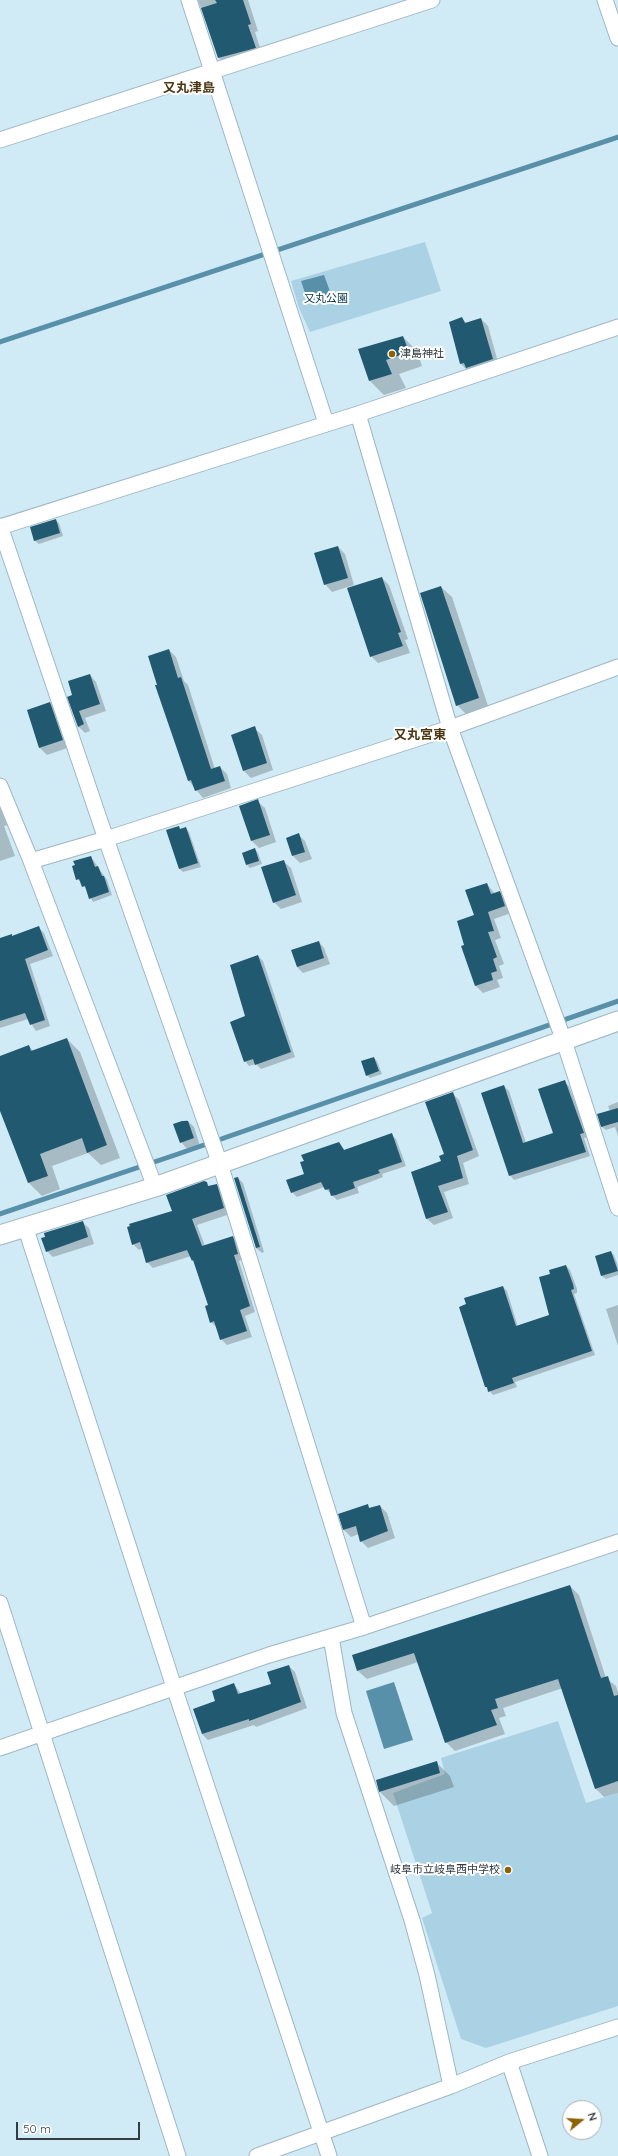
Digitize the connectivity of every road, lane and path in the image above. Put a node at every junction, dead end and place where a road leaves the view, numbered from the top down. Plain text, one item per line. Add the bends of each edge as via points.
1 (189, 0) edge
2 (432, 0) edge
3 (611, 7) edge
4 (618, 38) edge
5 (212, 72) junction
6 (0, 140) edge
7 (618, 327) edge
8 (358, 414) junction
9 (326, 423) junction
10 (0, 527) edge
11 (618, 667) edge
12 (450, 728) junction
13 (0, 786) edge
14 (106, 839) junction
15 (31, 861) junction
16 (618, 1021) edge
17 (564, 1041) junction
18 (220, 1164) junction
19 (155, 1187) junction
20 (618, 1208) edge
21 (25, 1226) junction
22 (0, 1234) edge
23 (618, 1542) edge
24 (0, 1604) edge
25 (364, 1627) junction
26 (331, 1637) junction
27 (174, 1688) junction
28 (42, 1733) junction
29 (0, 1748) edge
30 (618, 2027) edge
31 (509, 2062) junction
32 (452, 2086) junction
33 (321, 2134) junction
34 (178, 2156) edge
35 (257, 2156) edge
36 (329, 2156) edge
37 (540, 2156) edge

1 - 5 street
2 - 5 street
3 - 4 street
5 - 6 street
5 - 9 street
7 - 8 street
8 - 9 street
8 - 12 street
9 - 10 street
10 - 14 street
11 - 12 street
12 - 14 street
12 - 17 street
13 - 15 street
14 - 15 street
14 - 18 street
15 - 19 street
16 - 17 street
17 - 18 street
17 - 20 street
18 - 19 street
18 - 25 street
19 - 21 street
21 - 22 street
21 - 27 street
23 - 25 street
24 - 28 street
25 - 26 street
26 - 27 street via 269,1655
26 - 32 street via 344,1713 412,1920
27 - 28 street
27 - 33 street
28 - 29 street
28 - 34 street
30 - 31 street
31 - 32 street
31 - 37 street
32 - 33 street
33 - 35 street
33 - 36 street

